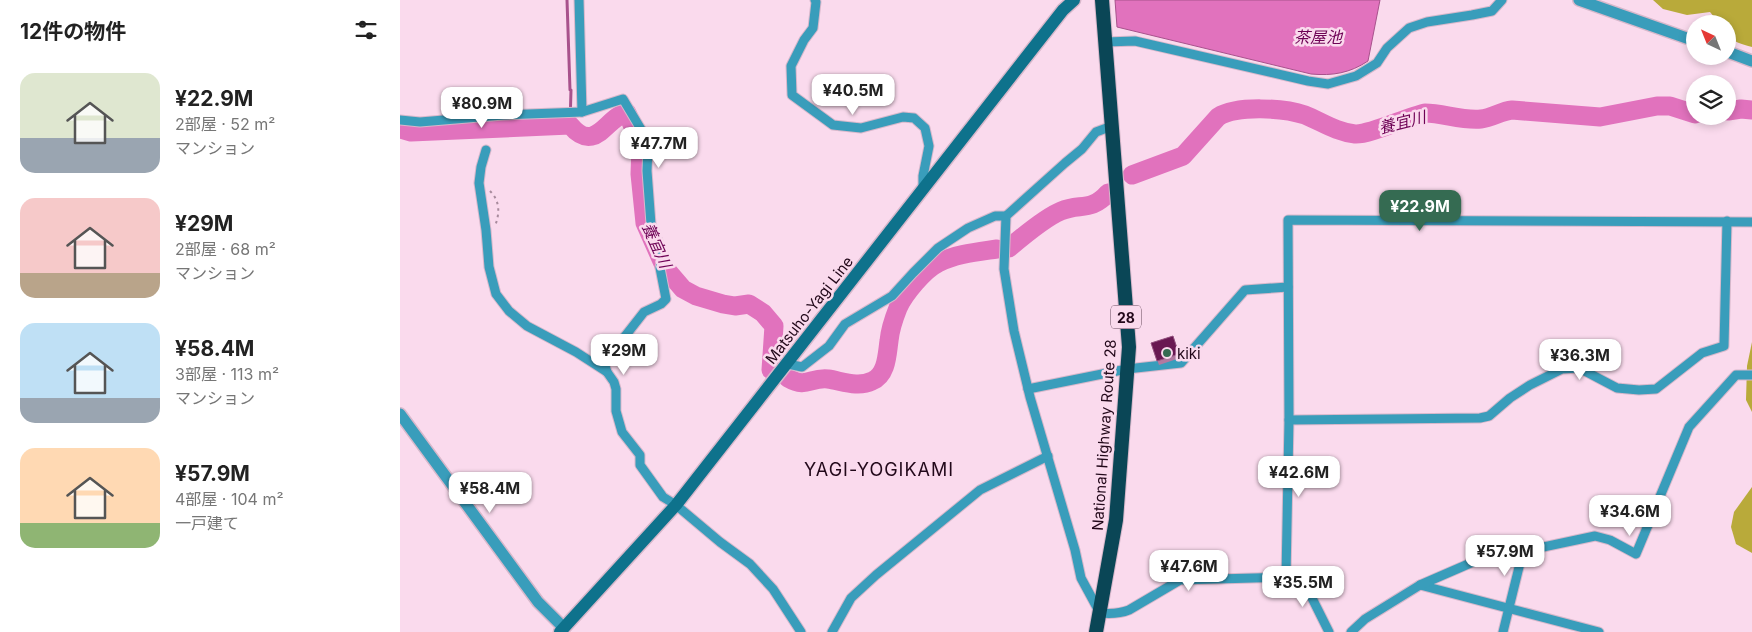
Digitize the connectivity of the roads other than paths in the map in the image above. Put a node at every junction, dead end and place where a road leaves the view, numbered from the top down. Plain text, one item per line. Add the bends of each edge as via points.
1 (579, 0) edge
2 (815, 0) edge
3 (1074, 0) edge
4 (1102, 0) edge
5 (1502, 0) edge
6 (1579, 0) edge
7 (1686, 38) edge
8 (1106, 42) junction
9 (1736, 55) edge
10 (1752, 61) edge
11 (580, 112) junction
12 (400, 120) edge
13 (1112, 126) junction
14 (486, 150) dead end
15 (923, 189) junction
16 (1006, 216) junction
17 (1727, 221) junction
18 (1752, 222) edge
19 (1288, 287) junction
20 (788, 364) junction
21 (1127, 369) junction
22 (607, 372) junction
23 (1752, 375) edge
24 (1028, 389) junction
25 (400, 414) edge
26 (1289, 420) junction
27 (1048, 456) junction
28 (676, 505) junction
29 (1524, 551) junction
30 (1286, 577) junction
31 (1420, 585) junction
32 (1509, 609) junction
33 (1100, 613) junction
34 (562, 630) edge
35 (801, 632) edge
36 (832, 632) edge
37 (1096, 632) edge
38 (1329, 632) edge
39 (1351, 632) edge
40 (1503, 632) edge
41 (1599, 632) edge

1 - 11 street
2 - 15 street via 813,28 791,66 792,95 833,125 861,128 902,117 914,118 925,128 929,146
3 - 15 main road, Matsuho-Yagi Line via 1062,10
4 - 8 highway, National Highway Route 28 / 28
5 - 8 street via 1492,11 1409,28 1387,48 1378,63 1356,76 1328,84 1134,41
6 - 7 street
8 - 13 highway, National Highway Route 28 / 28
9 - 10 street
11 - 12 street via 420,122
11 - 22 street via 623,99 645,136 651,224 663,254 660,268 666,299 644,312 604,363
13 - 16 street via 1096,132 1082,149
13 - 21 highway, National Highway Route 28 / 28 via 1129,346
14 - 22 street via 479,183 489,267 496,294 527,326
15 - 20 main road, Matsuho-Yagi Line
16 - 20 street via 995,216 968,228 938,248 892,296 845,324 829,346 802,367
16 - 24 street via 1004,269
17 - 18 street
17 - 19 street via 1288,220
17 - 26 street via 1724,346 1702,353 1656,389 1617,388 1579,368 1545,377 1510,398 1489,416 1480,418
19 - 21 street via 1245,290 1181,363
19 - 26 street
20 - 28 main road, Matsuho-Yagi Line
21 - 24 street
21 - 33 highway, National Highway Route 28 / 28 via 1116,520
22 - 28 street via 616,389 616,411 622,432 640,455 640,465 663,497
23 - 29 street via 1736,375 1689,427 1636,554 1610,540 1594,536
24 - 27 street
25 - 34 street
26 - 30 street
27 - 33 street via 1081,578
27 - 36 street via 980,490 857,592
28 - 34 main road, Matsuho-Yagi Line
28 - 35 street via 750,564 773,589
29 - 31 street via 1474,562
29 - 32 street
30 - 33 street via 1180,580 1122,614
30 - 38 street via 1309,592
31 - 32 street
31 - 39 street via 1365,619
32 - 40 street
32 - 41 street
33 - 37 highway, National Highway Route 28 / 28

